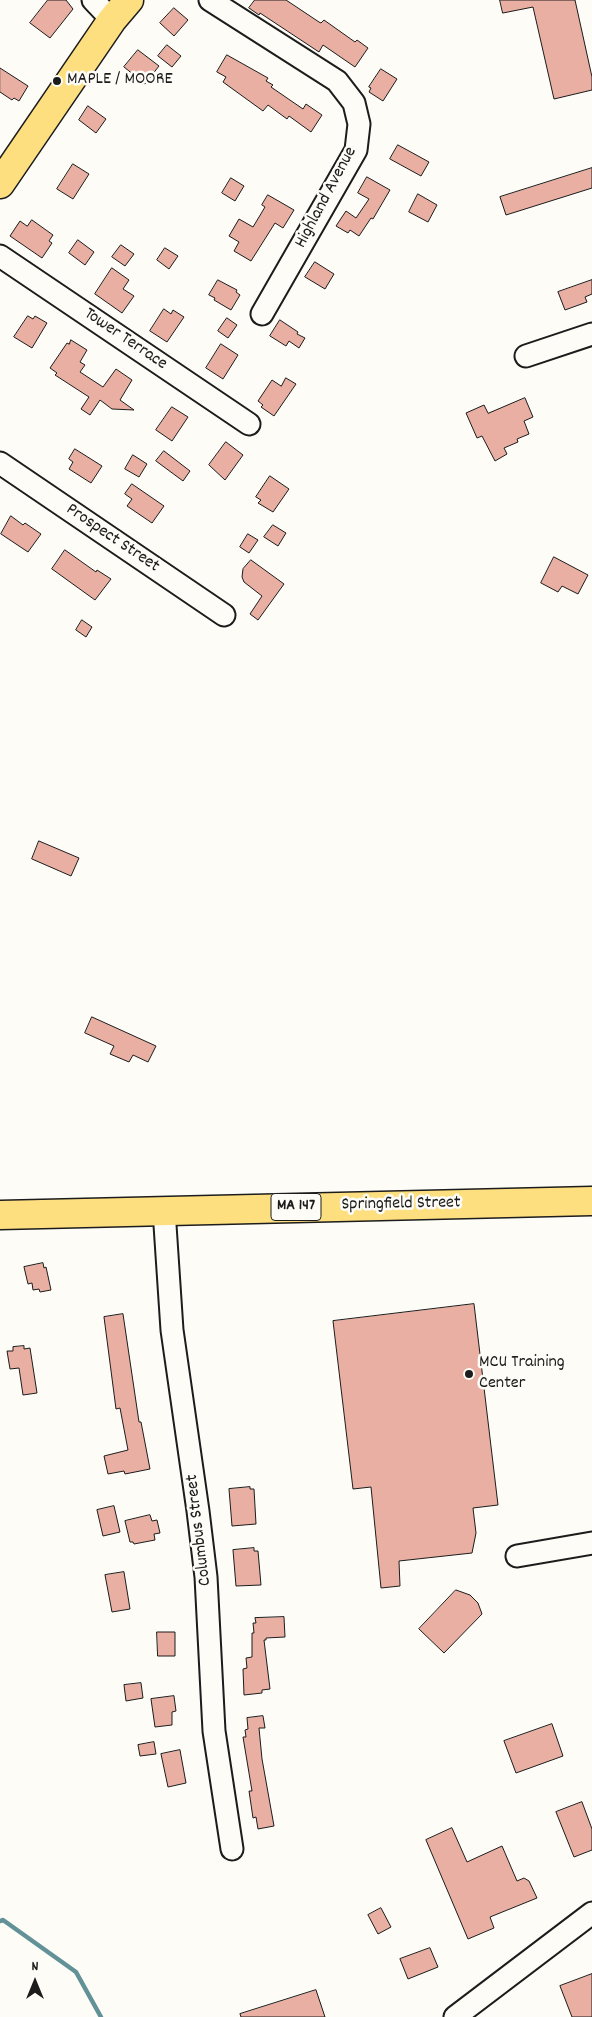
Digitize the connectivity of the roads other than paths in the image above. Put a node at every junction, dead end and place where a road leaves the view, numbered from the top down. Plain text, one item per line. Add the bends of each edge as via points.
1 (93, 0) edge
2 (210, 0) edge
3 (120, 10) edge
4 (0, 184) edge
5 (0, 256) edge
6 (262, 314) dead end
7 (592, 334) edge
8 (526, 356) dead end
9 (249, 424) dead end
10 (0, 463) edge
11 (224, 615) dead end
12 (592, 1201) edge
13 (164, 1210) junction
14 (0, 1215) edge
15 (592, 1542) edge
16 (517, 1556) dead end
17 (232, 1849) dead end
18 (592, 1913) edge
19 (454, 2017) edge

1 - 3 street
2 - 6 street, Highland Avenue via 337,82 354,103 359,124 356,150
3 - 4 main road
5 - 9 street, Tower Terrace
7 - 8 street
10 - 11 street, Prospect Street
12 - 13 main road, Springfield Street / MA 147
13 - 14 main road, Springfield Street / MA 147
13 - 17 street, Columbus Street via 172,1330 206,1577 214,1731
15 - 16 street
18 - 19 street

